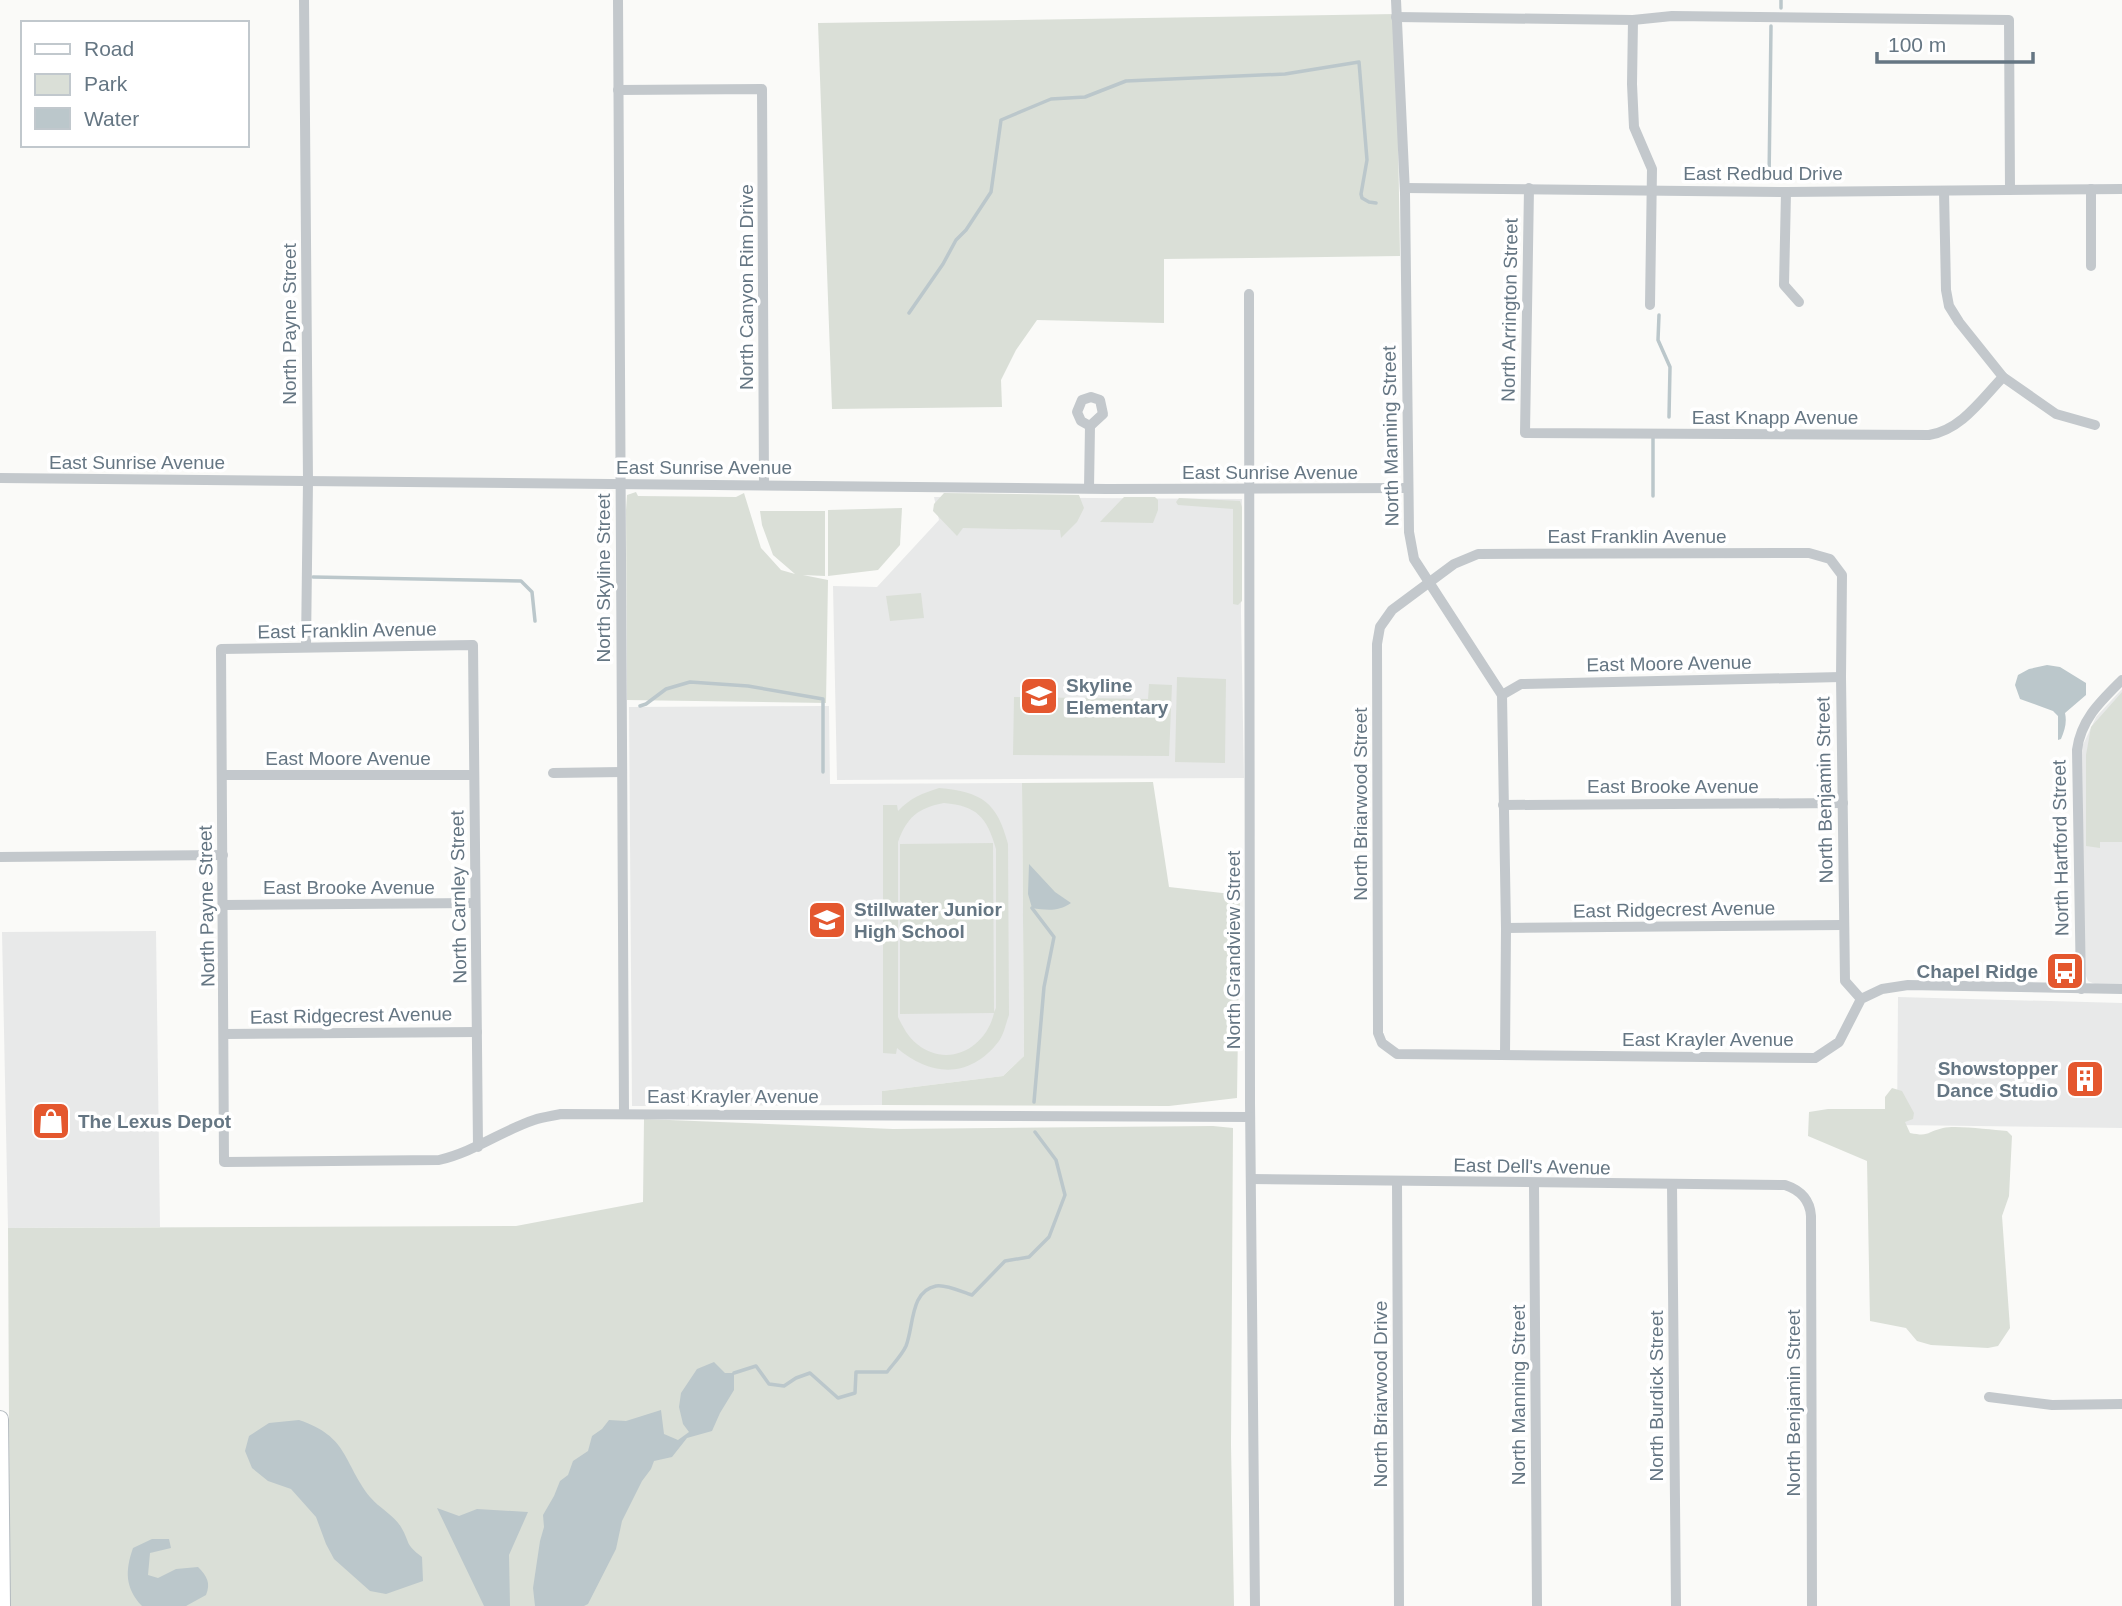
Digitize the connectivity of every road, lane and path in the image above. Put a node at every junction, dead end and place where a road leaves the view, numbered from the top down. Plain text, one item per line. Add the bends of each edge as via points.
1 (304, 0) edge
2 (618, 0) edge
3 (1396, 0) edge
4 (1396, 17) junction
5 (1633, 20) junction
6 (618, 90) junction
7 (1405, 188) junction
8 (1529, 188) junction
9 (1651, 189) junction
10 (2091, 189) junction
11 (2122, 189) edge
12 (2010, 190) junction
13 (1944, 191) junction
14 (1786, 192) junction
15 (2091, 266) dead end
16 (1249, 294) dead end
17 (1799, 302) dead end
18 (1650, 305) dead end
19 (2003, 377) junction
20 (2095, 425) dead end
21 (1090, 426) dead end
22 (1525, 433) joint
23 (0, 478) edge
24 (308, 481) junction
25 (619, 484) junction
26 (764, 485) junction
27 (1089, 488) junction
28 (1407, 488) junction
29 (1250, 489) junction
30 (1842, 575) joint
31 (1431, 583) junction
32 (473, 645) joint
33 (306, 647) junction
34 (221, 649) joint
35 (1840, 677) junction
36 (2122, 680) edge
37 (1502, 695) junction
38 (622, 772) junction
39 (553, 773) dead end
40 (222, 775) junction
41 (474, 775) junction
42 (1843, 803) junction
43 (1503, 805) junction
44 (223, 855) junction
45 (0, 858) edge
46 (475, 903) junction
47 (223, 905) junction
48 (1843, 925) junction
49 (1506, 928) junction
50 (2081, 989) junction
51 (2122, 989) edge
52 (1861, 999) junction
53 (477, 1032) junction
54 (225, 1034) junction
55 (1387, 1048) joint
56 (1505, 1055) junction
57 (624, 1113) junction
58 (1250, 1117) junction
59 (478, 1147) junction
60 (224, 1162) joint
61 (1251, 1179) junction
62 (1396, 1182) junction
63 (1534, 1184) junction
64 (1672, 1185) junction
65 (1807, 1201) joint
66 (1989, 1397) dead end
67 (2122, 1404) edge
68 (0, 1419) edge
69 (2, 1606) edge
70 (1255, 1606) edge
71 (1399, 1606) edge
72 (1537, 1606) edge
73 (1676, 1606) edge
74 (1812, 1606) edge

1 - 24 street, North Payne Street
2 - 6 street, North Skyline Street
3 - 4 street, North Manning Street
4 - 5 street
4 - 7 street, North Manning Street
5 - 9 street via 1634,127 1651,169
5 - 12 street via 1672,16 2009,20
6 - 25 street, North Skyline Street
6 - 26 street, North Canyon Rim Drive via 762,89
7 - 8 street, East Redbud Drive
7 - 28 street, North Manning Street
8 - 9 street, East Redbud Drive
8 - 22 street, North Arrington Street
9 - 14 street, East Redbud Drive
9 - 18 street
10 - 11 street, East Redbud Drive
10 - 12 street, East Redbud Drive
10 - 15 street
12 - 13 street, East Redbud Drive
13 - 14 street, East Redbud Drive
13 - 19 street via 1949,306
14 - 17 street via 1784,285
16 - 29 street, North Grandview Street
19 - 20 street via 2056,414
19 - 22 street, East Knapp Avenue via 1955,425 1944,433 1928,435
21 - 27 street
23 - 24 street, East Sunrise Avenue
24 - 25 street, East Sunrise Avenue
24 - 33 street, North Payne Street
25 - 26 street, East Sunrise Avenue
25 - 38 street, North Skyline Street
26 - 27 street, East Sunrise Avenue
27 - 29 street, East Sunrise Avenue
28 - 29 street, East Sunrise Avenue
28 - 31 street, North Manning Street via 1415,559
29 - 58 street, North Grandview Street
30 - 31 street, East Franklin Avenue via 1830,559 1809,552 1478,554 1454,564
30 - 35 street, North Benjamin Street
31 - 37 street, North Manning Street
31 - 55 street, North Briarwood Street via 1392,610 1380,627 1377,645 1378,1033
32 - 33 street, East Franklin Avenue
32 - 41 street, North Carnley Street
33 - 34 street, East Franklin Avenue
34 - 40 street, North Payne Street
35 - 37 street, East Moore Avenue via 1521,684
35 - 42 street, North Benjamin Street
36 - 50 street, North Hartford Street via 2086,719 2079,734
37 - 43 street
38 - 39 street
38 - 57 street, North Skyline Street
40 - 41 street, East Moore Avenue
40 - 44 street, North Payne Street
41 - 46 street, North Carnley Street
42 - 43 street, East Brooke Avenue
42 - 48 street, North Benjamin Street
43 - 49 street
44 - 45 street
44 - 47 street, North Payne Street
46 - 47 street, East Brooke Avenue
46 - 53 street, North Carnley Street
47 - 54 street, North Payne Street
48 - 49 street, East Ridgecrest Avenue
48 - 52 street, North Benjamin Street via 1845,981
49 - 56 street
50 - 51 street
50 - 52 street via 1908,985 1881,989
52 - 56 street, East Krayler Avenue via 1839,1042 1815,1058
53 - 54 street, East Ridgecrest Avenue
53 - 59 street, North Carnley Street
54 - 60 street, North Payne Street
55 - 56 street, East Krayler Avenue via 1407,1055
57 - 58 street, East Krayler Avenue
57 - 59 street, East Krayler Avenue via 535,1119
58 - 61 street, North Grandview Street
59 - 60 street, East Krayler Avenue via 439,1160
61 - 62 street, East Dell's Avenue
61 - 70 street, North Grandview Street
62 - 63 street, East Dell's Avenue
62 - 71 street, North Briarwood Drive
63 - 64 street, East Dell's Avenue
63 - 72 street, North Manning Street
64 - 65 street, East Dell's Avenue via 1785,1185
64 - 73 street, North Burdick Street
65 - 74 street, North Benjamin Street via 1811,1216
66 - 67 street via 2052,1405
68 - 69 street

